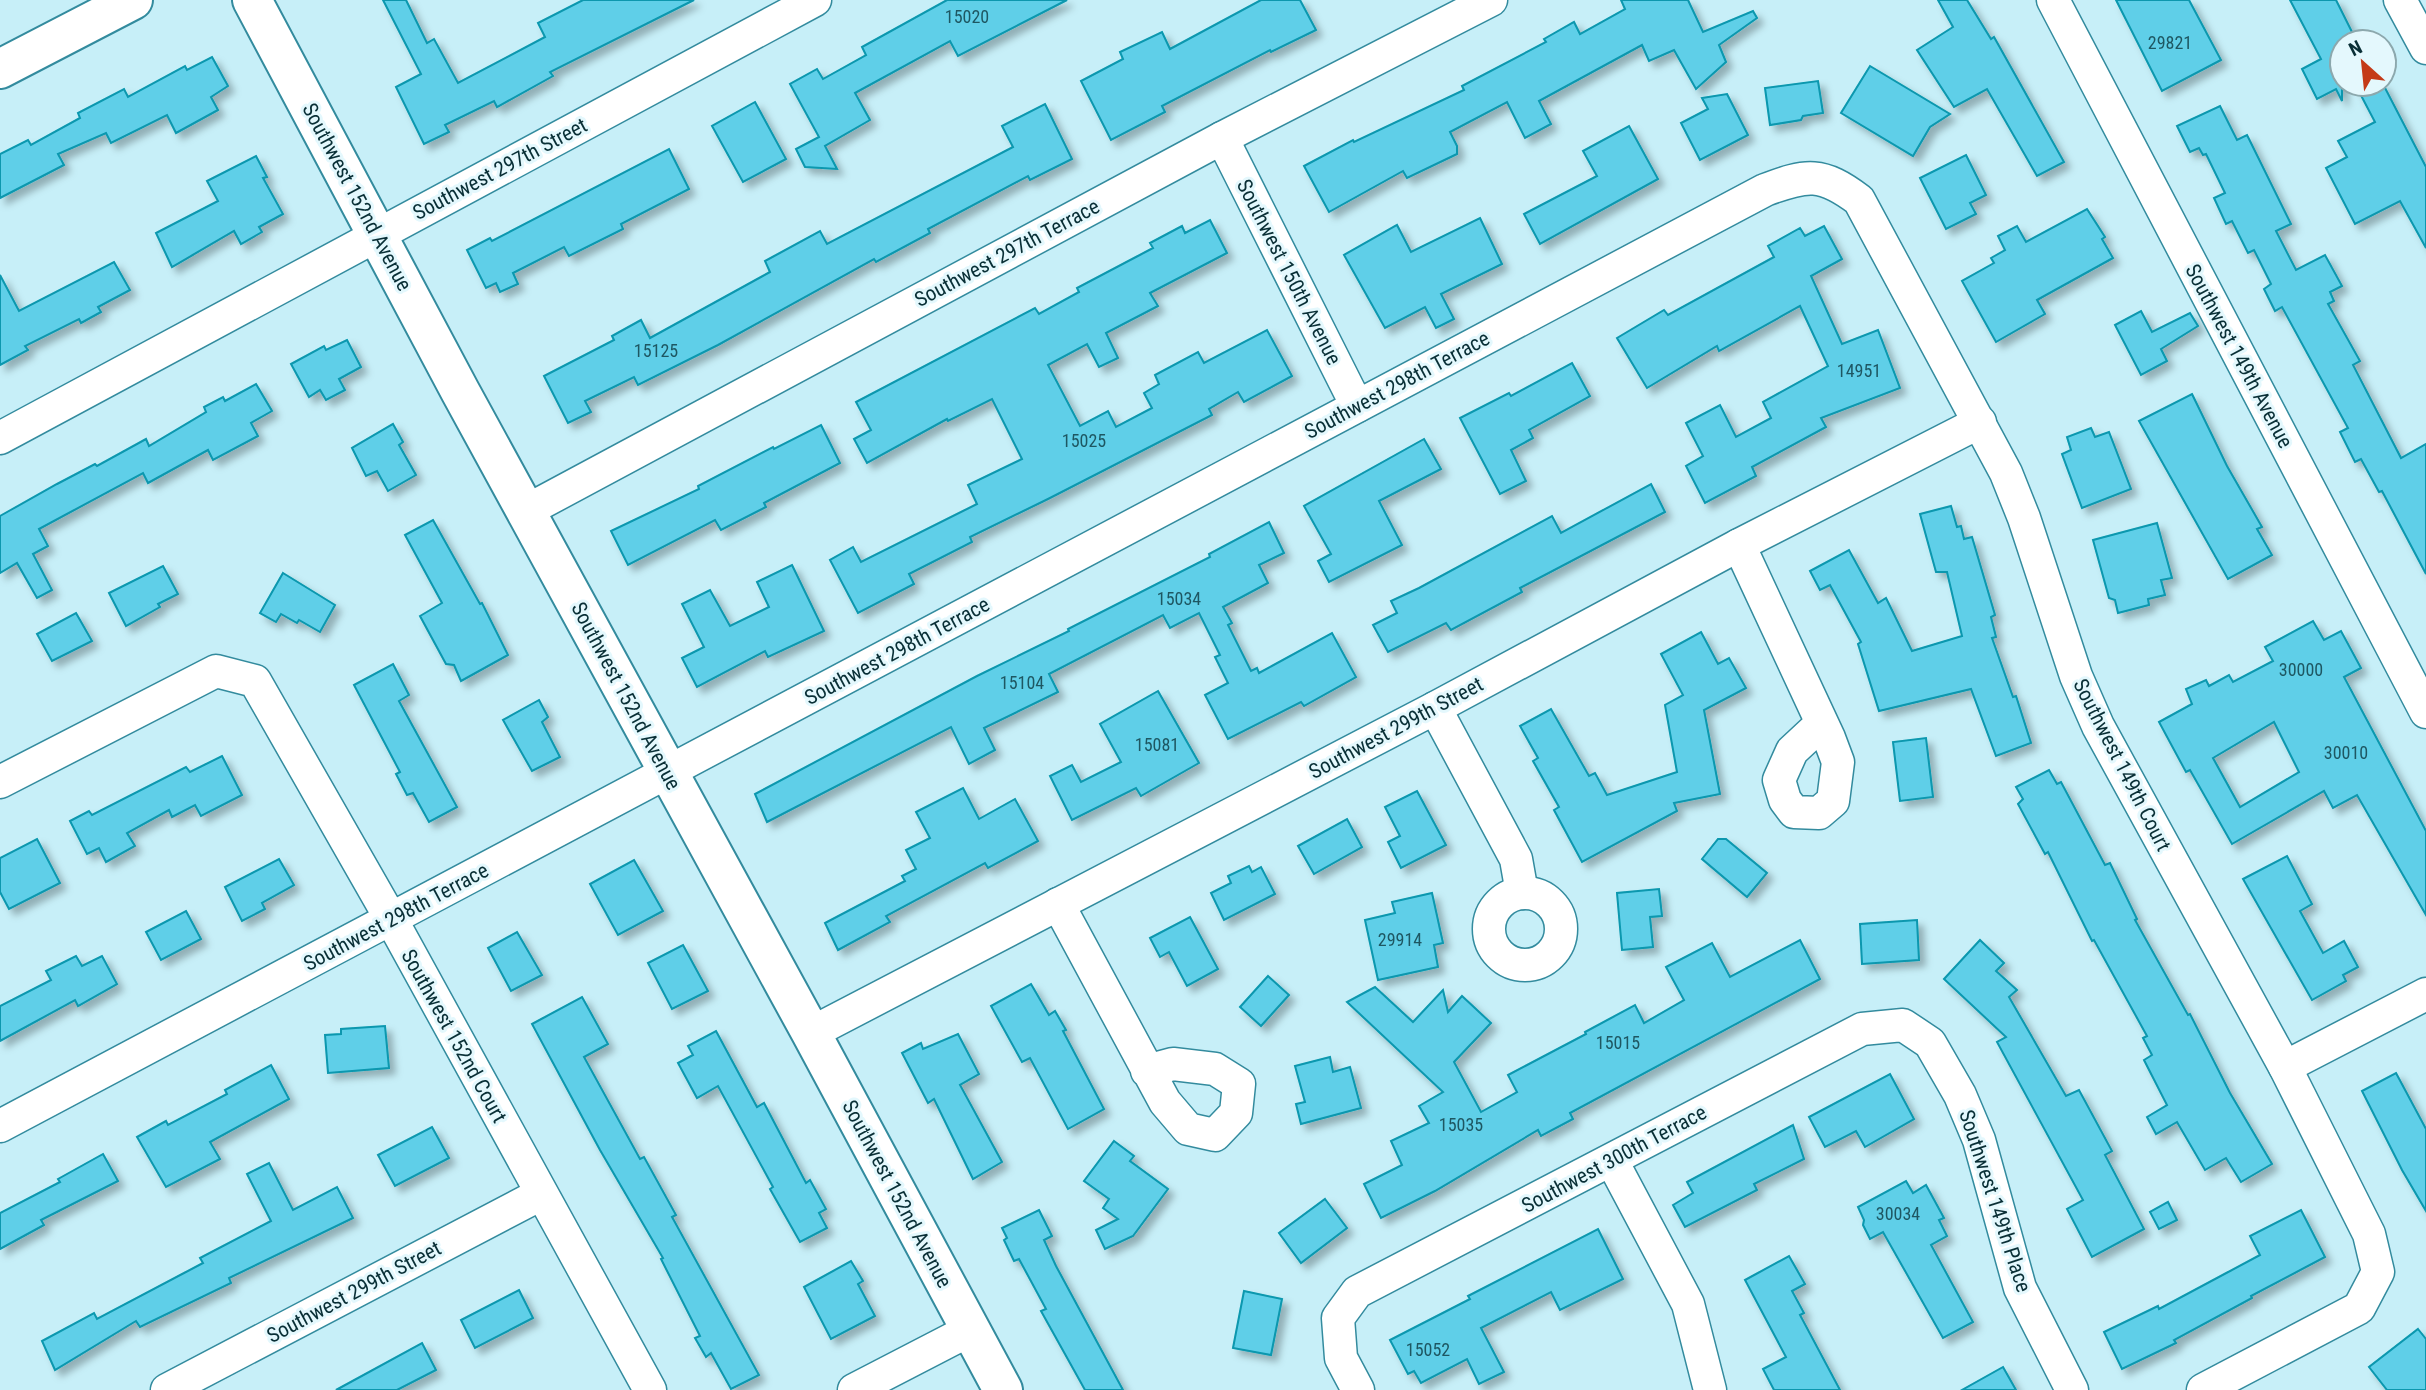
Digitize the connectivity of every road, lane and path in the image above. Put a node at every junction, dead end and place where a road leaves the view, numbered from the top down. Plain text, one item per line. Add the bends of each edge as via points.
1 (133, 0) edge
2 (252, 0) edge
3 (815, 0) edge
4 (1490, 0) edge
5 (2053, 0) edge
6 (2400, 0) edge
7 (2426, 48) edge
8 (0, 69) edge
9 (1222, 138) junction
10 (1795, 179) joint
11 (377, 234) junction
12 (1357, 406) junction
13 (1980, 422) junction
14 (0, 438) edge
15 (526, 510) junction
16 (1740, 545) junction
17 (1435, 708) junction
18 (2426, 712) edge
19 (1821, 724) dead end
20 (668, 774) junction
21 (0, 782) edge
22 (1522, 893) dead end
23 (1058, 904) junction
24 (391, 919) junction
25 (2426, 994) edge
26 (1903, 1025) joint
27 (811, 1033) junction
28 (2285, 1068) junction
29 (1147, 1071) dead end
30 (0, 1126) edge
31 (1612, 1161) junction
32 (541, 1194) junction
33 (970, 1330) junction
34 (167, 1390) edge
35 (650, 1390) edge
36 (854, 1390) edge
37 (1003, 1390) edge
38 (1358, 1390) edge
39 (1710, 1390) edge
40 (2072, 1390) edge
41 (2203, 1390) edge

1 - 8 street
2 - 11 street, Southwest 152nd Avenue
3 - 11 street, Southwest 297th Street
4 - 9 street, Southwest 297th Terrace
5 - 18 street, Southwest 149th Avenue
6 - 7 street
9 - 12 street, Southwest 150th Avenue
9 - 15 street, Southwest 297th Terrace
10 - 12 street, Southwest 298th Terrace via 1765,190
10 - 13 street, Southwest 149th Court via 1817,177 1833,182 1859,200
11 - 14 street, Southwest 297th Street
11 - 15 street, Southwest 152nd Avenue
12 - 20 street, Southwest 298th Terrace
13 - 16 street, Southwest 299th Street
13 - 28 street, Southwest 149th Court via 2024,518 2076,676 2098,726
15 - 20 street, Southwest 152nd Avenue
16 - 17 street, Southwest 299th Street
16 - 19 street
17 - 22 street via 1516,859
17 - 23 street, Southwest 299th Street
20 - 24 street, Southwest 298th Terrace
20 - 27 street, Southwest 152nd Avenue
21 - 24 street, Southwest 152nd Court via 216,671 255,681
23 - 27 street, Southwest 299th Street
23 - 29 street
24 - 30 street, Southwest 298th Terrace
24 - 32 street, Southwest 152nd Court
25 - 28 street
26 - 31 street, Southwest 300th Terrace via 1861,1029
26 - 40 street, Southwest 149th Place via 1930,1043 1960,1095 1979,1140 2020,1288
27 - 33 street, Southwest 152nd Avenue
28 - 41 street, Southwest 149th Court via 2369,1234 2378,1272 2359,1308
31 - 38 street, Southwest 300th Terrace via 1357,1292 1338,1318 1341,1358
31 - 39 street via 1688,1304
32 - 34 street, Southwest 299th Street
32 - 35 street, Southwest 152nd Court
33 - 36 street
33 - 37 street, Southwest 152nd Avenue

